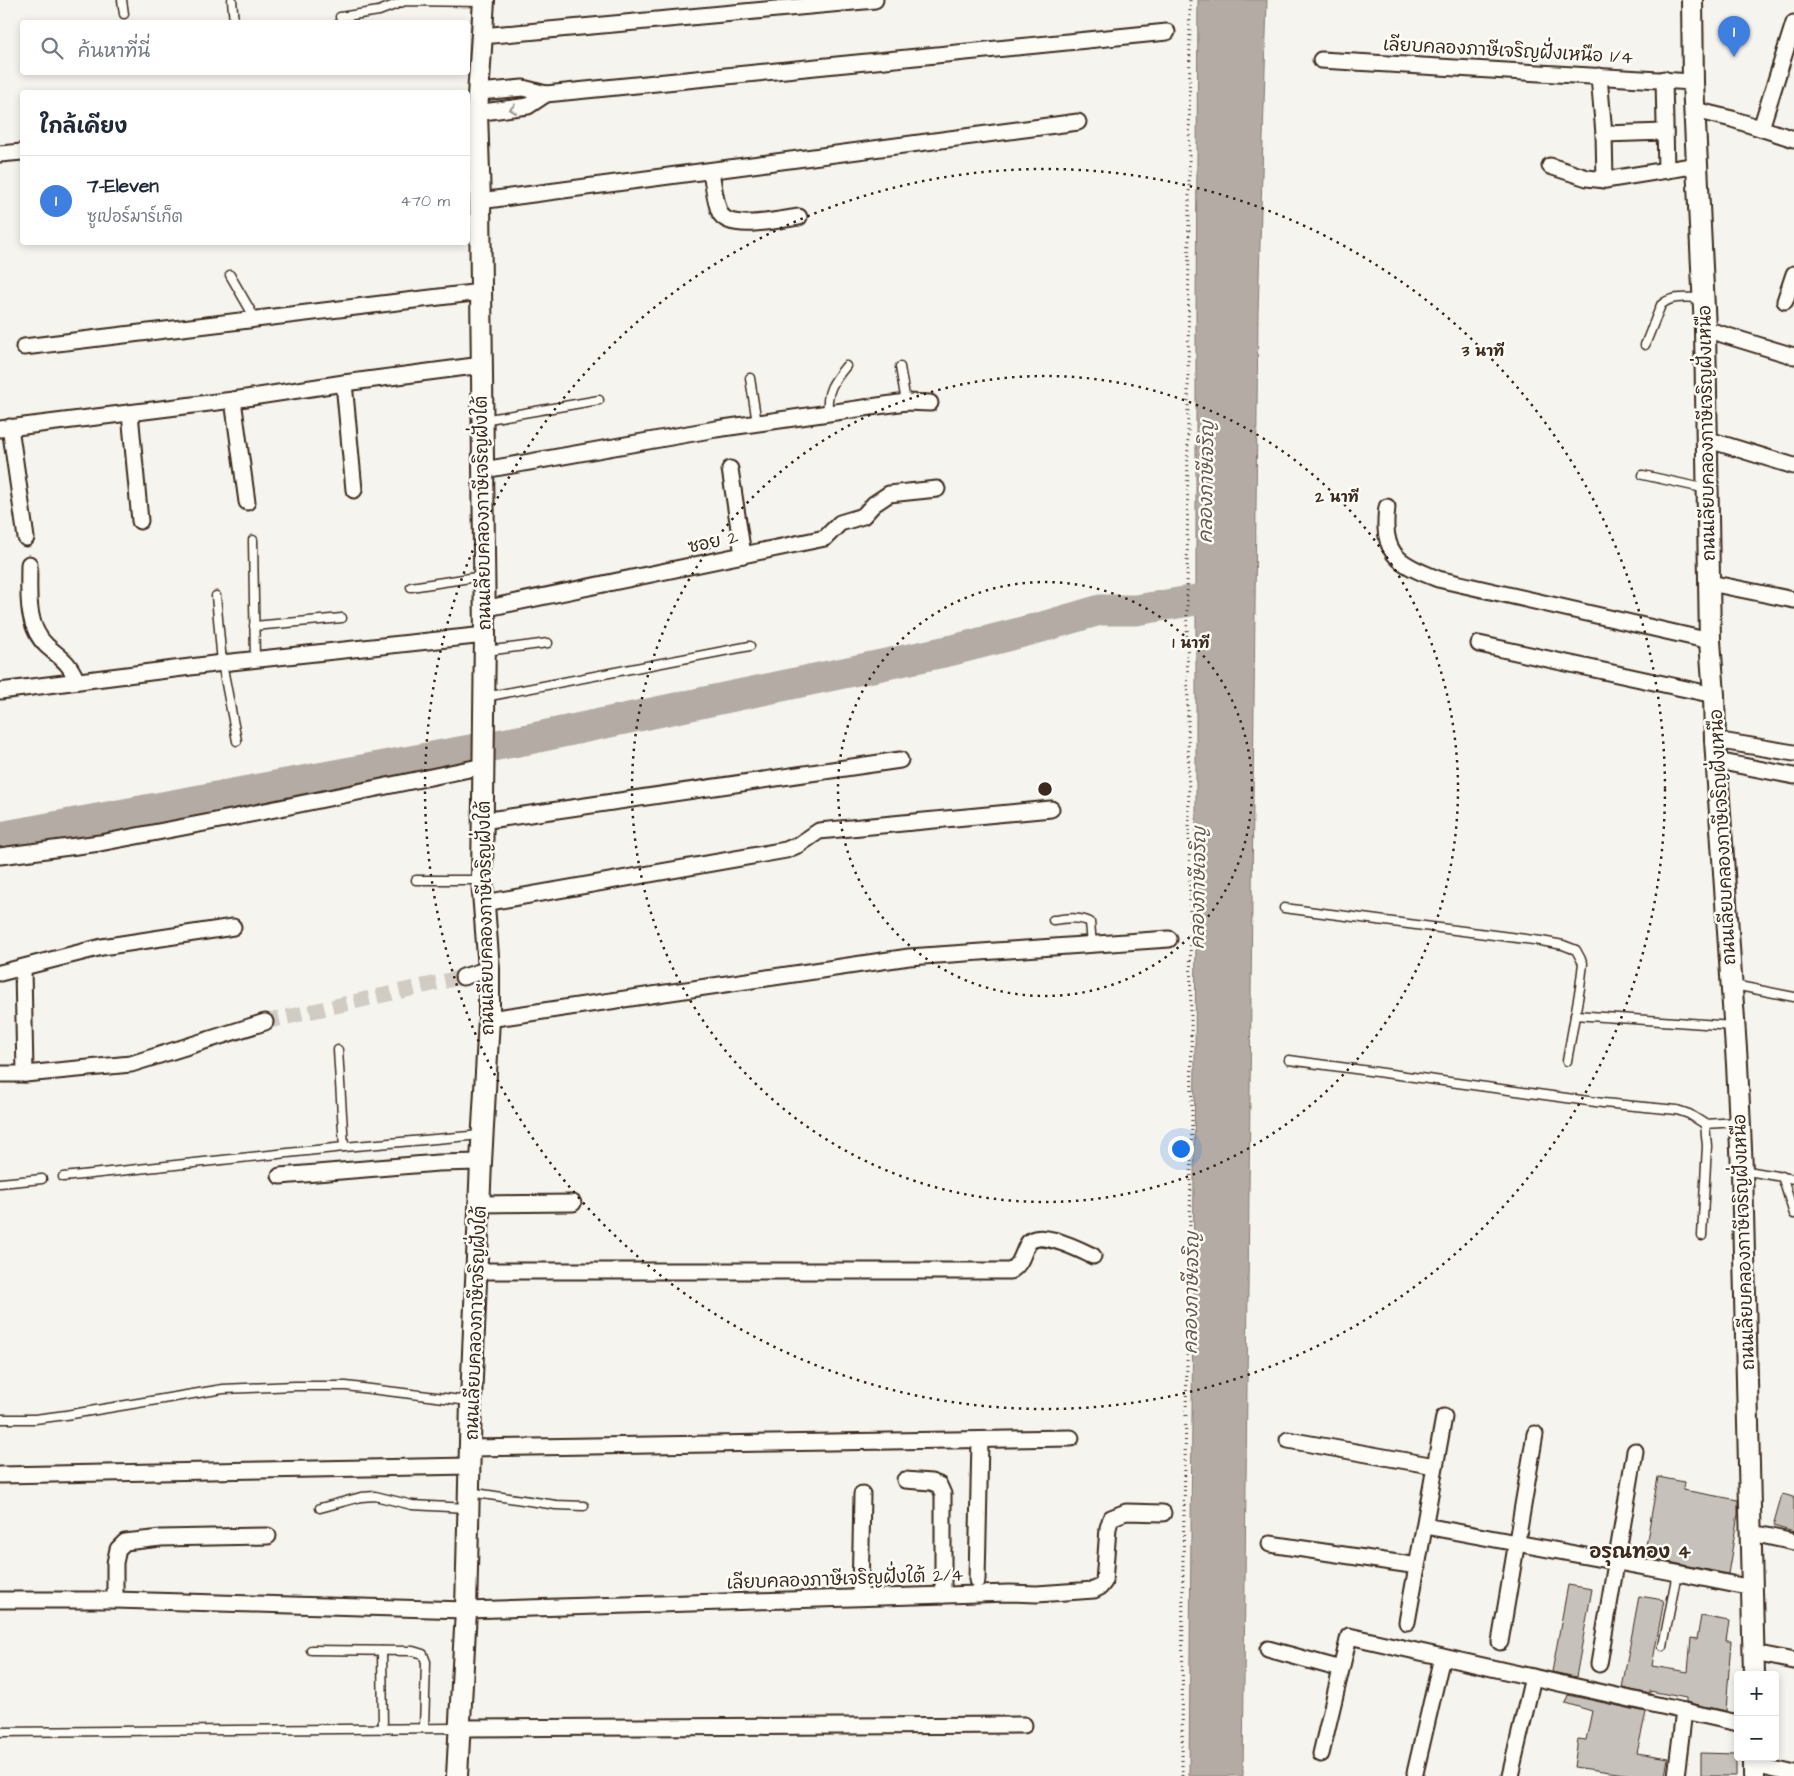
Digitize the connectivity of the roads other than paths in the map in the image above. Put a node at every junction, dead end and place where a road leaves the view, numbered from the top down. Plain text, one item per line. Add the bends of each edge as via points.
1 (122, 0) edge
2 (232, 0) edge
3 (876, 0) edge
4 (1692, 0) edge
5 (484, 1) edge
6 (124, 14) dead end
7 (340, 17) dead end
8 (234, 20) edge
9 (1794, 23) edge
10 (1167, 32) dead end
11 (482, 36) junction
12 (1321, 60) dead end
13 (1599, 76) junction
14 (1664, 79) junction
15 (1693, 82) junction
16 (478, 92) junction
17 (546, 94) junction
18 (1695, 110) junction
19 (472, 113) edge
20 (1078, 122) dead end
21 (1761, 128) junction
22 (1665, 132) junction
23 (1604, 134) junction
24 (1794, 138) edge
25 (20, 152) edge
26 (0, 154) edge
27 (1550, 166) dead end
28 (1698, 166) junction
29 (711, 170) junction
30 (1666, 170) junction
31 (1606, 180) junction
32 (480, 201) junction
33 (799, 217) dead end
34 (1794, 274) edge
35 (230, 275) dead end
36 (481, 292) junction
37 (1704, 298) junction
38 (1784, 302) dead end
39 (256, 320) junction
40 (1705, 329) junction
41 (1645, 345) dead end
42 (24, 347) dead end
43 (1794, 356) edge
44 (482, 365) junction
45 (846, 366) dead end
46 (900, 367) dead end
47 (750, 378) dead end
48 (344, 383) junction
49 (233, 400) junction
50 (598, 400) dead end
51 (906, 402) junction
52 (930, 403) dead end
53 (130, 413) junction
54 (828, 413) junction
55 (483, 420) junction
56 (757, 423) junction
57 (5, 428) edge
58 (1706, 439) junction
59 (1794, 466) edge
60 (484, 470) junction
61 (730, 470) dead end
62 (1643, 475) dead end
63 (937, 489) dead end
64 (1707, 489) junction
65 (354, 490) dead end
66 (247, 502) dead end
67 (1386, 507) dead end
68 (140, 521) dead end
69 (26, 538) dead end
70 (253, 540) dead end
71 (743, 555) junction
72 (28, 564) dead end
73 (483, 576) junction
74 (1710, 583) junction
75 (411, 587) dead end
76 (216, 596) dead end
77 (1794, 600) edge
78 (483, 609) junction
79 (342, 618) dead end
80 (254, 626) junction
81 (1710, 641) junction
82 (484, 643) junction
83 (548, 643) dead end
84 (1479, 644) dead end
85 (750, 646) dead end
86 (255, 660) junction
87 (222, 663) junction
88 (77, 681) junction
89 (0, 691) edge
90 (1714, 695) junction
91 (483, 698) junction
92 (236, 740) dead end
93 (1715, 740) junction
94 (1794, 753) edge
95 (483, 755) junction
96 (900, 760) dead end
97 (1717, 760) junction
98 (1794, 776) edge
99 (1051, 809) dead end
100 (482, 821) junction
101 (0, 856) edge
102 (416, 880) dead end
103 (482, 880) junction
104 (484, 903) junction
105 (1284, 908) dead end
106 (1053, 920) dead end
107 (233, 927) dead end
108 (1169, 939) dead end
109 (1092, 946) junction
110 (23, 968) junction
111 (489, 968) junction
112 (0, 973) edge
113 (463, 976) tunnel mouth
114 (1732, 985) junction
115 (1794, 997) edge
116 (1575, 1015) junction
117 (490, 1019) junction
118 (265, 1022) tunnel mouth
119 (1735, 1026) junction
120 (338, 1050) dead end
121 (1289, 1060) dead end
122 (1567, 1061) dead end
123 (0, 1074) edge
124 (25, 1074) junction
125 (1740, 1121) junction
126 (1705, 1124) junction
127 (484, 1135) junction
128 (344, 1147) junction
129 (481, 1162) junction
130 (1742, 1170) junction
131 (280, 1176) dead end
132 (1782, 1176) junction
133 (63, 1177) dead end
134 (42, 1179) dead end
135 (1794, 1179) edge
136 (0, 1184) edge
137 (573, 1203) dead end
138 (481, 1204) junction
139 (1794, 1214) edge
140 (1702, 1236) dead end
141 (1093, 1256) dead end
142 (478, 1272) junction
143 (471, 1401) junction
144 (1444, 1417) dead end
145 (0, 1419) edge
146 (1535, 1434) dead end
147 (1071, 1438) dead end
148 (980, 1440) junction
149 (1288, 1440) dead end
150 (1635, 1451) dead end
151 (471, 1457) junction
152 (1436, 1466) junction
153 (0, 1475) edge
154 (905, 1480) dead end
155 (862, 1494) dead end
156 (469, 1500) junction
157 (584, 1506) dead end
158 (320, 1508) dead end
159 (1163, 1513) dead end
160 (1425, 1526) junction
161 (1752, 1533) junction
162 (268, 1536) dead end
163 (1794, 1542) edge
164 (1516, 1543) junction
165 (1270, 1544) dead end
166 (1616, 1561) junction
167 (1418, 1566) junction
168 (1677, 1572) junction
169 (978, 1580) dead end
170 (1752, 1588) junction
171 (943, 1595) junction
172 (860, 1598) junction
173 (0, 1600) edge
174 (115, 1600) junction
175 (466, 1610) junction
176 (1407, 1622) dead end
177 (1500, 1642) dead end
178 (1663, 1646) dead end
179 (1268, 1649) dead end
180 (311, 1650) dead end
181 (382, 1651) junction
182 (1754, 1653) junction
183 (1442, 1657) junction
184 (1794, 1661) edge
185 (1599, 1664) dead end
186 (1341, 1669) junction
187 (1754, 1671) edge
188 (1533, 1677) junction
189 (1684, 1711) junction
190 (1734, 1722) edge
191 (1024, 1724) dead end
192 (424, 1728) junction
193 (460, 1728) junction
194 (383, 1729) junction
195 (0, 1732) edge
196 (1321, 1754) dead end
197 (1754, 1766) edge
198 (1415, 1773) dead end
199 (1794, 1774) edge
200 (457, 1776) edge
201 (1510, 1776) edge
202 (1676, 1776) edge

1 - 6 lane
2 - 8 lane
3 - 11 street
4 - 15 street, ถนนเลียบคลองภาษีเจริญฝั่งเหนือ
5 - 7 lane via 405,1 379,11
5 - 11 street, ถนนเลียบคลองภาษีเจริญฝั่งใต้
9 - 21 street
10 - 17 street
11 - 16 street, ถนนเลียบคลองภาษีเจริญฝั่งใต้
12 - 13 street, เลียบคลองภาษีเจริญฝั่งเหนือ 1/4
13 - 14 street, เลียบคลองภาษีเจริญฝั่งเหนือ 1/4
13 - 23 street
14 - 15 street, เลียบคลองภาษีเจริญฝั่งเหนือ 1/4
14 - 22 street
15 - 18 street, ถนนเลียบคลองภาษีเจริญฝั่งเหนือ
16 - 17 street via 523,88
16 - 19 street, ถนนเลียบคลองภาษีเจริญฝั่งใต้
17 -> 19 street via 528,106
18 - 21 street
18 - 28 street, ถนนเลียบคลองภาษีเจริญฝั่งเหนือ
19 - 32 street, ถนนเลียบคลองภาษีเจริญฝั่งใต้
20 - 29 street
21 - 24 street
22 - 23 street
22 - 30 street
23 - 31 street
25 - 26 street
27 - 31 street via 1587,178
28 - 30 street
28 - 37 street, ถนนเลียบคลองภาษีเจริญฝั่งเหนือ
29 - 32 street
29 - 33 street via 720,212 727,220 743,224
30 - 31 street
32 - 36 street, ถนนเลียบคลองภาษีเจริญฝั่งใต้
34 - 38 street
35 - 39 lane
36 - 39 street
36 - 44 street, ถนนเลียบคลองภาษีเจริญฝั่งใต้
37 - 40 street, ถนนเลียบคลองภาษีเจริญฝั่งเหนือ
37 - 41 lane via 1672,298 1661,304
39 - 42 street
40 - 43 street
40 - 58 street, ถนนเลียบคลองภาษีเจริญฝั่งเหนือ
44 - 48 street
44 - 55 street, ถนนเลียบคลองภาษีเจริญฝั่งใต้
45 - 54 lane via 832,382 826,401
46 - 51 lane
47 - 56 lane
48 - 49 street
48 - 65 street
49 - 53 street
49 - 66 street
50 - 55 lane
51 - 52 street
51 - 54 street
53 - 57 street
53 - 68 street
54 - 56 street
55 - 60 street, ถนนเลียบคลองภาษีเจริญฝั่งใต้
56 - 60 street
57 - 69 street
58 - 59 street
58 - 64 street, ถนนเลียบคลองภาษีเจริญฝั่งเหนือ
60 - 73 street, ถนนเลียบคลองภาษีเจริญฝั่งใต้
61 - 71 street
62 - 64 lane
63 - 71 street, ซอย 2 via 888,494 863,516 840,524 825,538
64 - 74 street, ถนนเลียบคลองภาษีเจริญฝั่งเหนือ
67 - 81 street via 1385,528 1398,559 1438,579
70 - 80 lane
71 - 78 street, ซอย 2
72 - 88 street via 29,605 35,631 67,662
73 - 75 lane
73 - 78 street, ถนนเลียบคลองภาษีเจริญฝั่งใต้
74 - 77 street
74 - 81 street, ถนนเลียบคลองภาษีเจริญฝั่งเหนือ
76 - 87 lane
78 - 82 street, ถนนเลียบคลองภาษีเจริญฝั่งใต้
79 - 80 lane
80 - 86 lane
81 - 90 street, ถนนเลียบคลองภาษีเจริญฝั่งเหนือ
82 - 83 lane
82 - 86 street
82 - 91 street, ถนนเลียบคลองภาษีเจริญฝั่งใต้
84 - 90 street
85 - 91 lane
86 - 87 street
87 - 88 street
87 - 92 lane
88 - 89 street
90 - 93 street, ถนนเลียบคลองภาษีเจริญฝั่งเหนือ
91 - 95 street, ถนนเลียบคลองภาษีเจริญฝั่งใต้
93 - 94 street
93 - 97 street, ถนนเลียบคลองภาษีเจริญฝั่งเหนือ
95 - 100 street, ถนนเลียบคลองภาษีเจริญฝั่งใต้
95 - 101 street via 236,817 100,843
96 - 100 street
97 - 98 street
97 - 114 street, ถนนเลียบคลองภาษีเจริญฝั่งเหนือ
99 - 104 street via 819,831 786,850
100 - 103 street, ถนนเลียบคลองภาษีเจริญฝั่งใต้
102 - 103 lane
103 - 104 street, ถนนเลียบคลองภาษีเจริญฝั่งใต้
104 - 111 street, ถนนเลียบคลองภาษีเจริญฝั่งใต้
105 - 116 lane via 1563,944 1576,950 1582,962
106 - 109 lane via 1076,918 1090,922
107 - 110 street via 102,947
108 - 109 street
109 - 117 street via 910,957
110 - 112 street
110 - 124 street
111 - 113 street
111 - 117 street, ถนนเลียบคลองภาษีเจริญฝั่งใต้
114 - 115 lane
114 - 119 street, ถนนเลียบคลองภาษีเจริญฝั่งเหนือ
116 - 119 lane
116 - 122 lane
117 - 127 street, ถนนเลียบคลองภาษีเจริญฝั่งใต้
118 - 124 street via 130,1064
119 - 125 street, ถนนเลียบคลองภาษีเจริญฝั่งเหนือ
120 - 128 lane
121 - 126 lane via 1603,1103 1677,1110
123 - 124 street
125 - 126 lane
125 - 130 street, ถนนเลียบคลองภาษีเจริญฝั่งเหนือ
126 - 140 lane via 1707,1146
127 - 128 lane
127 - 129 street, ถนนเลียบคลองภาษีเจริญฝั่งใต้
128 - 133 lane
129 - 131 street
129 - 138 street, ถนนเลียบคลองภาษีเจริญฝั่งใต้
130 - 132 lane
130 - 161 street, ถนนเลียบคลองภาษีเจริญฝั่งเหนือ
132 - 135 lane
132 - 139 lane
134 - 136 lane
137 - 138 street
138 - 142 street, ถนนเลียบคลองภาษีเจริญฝั่งใต้
141 - 142 street via 1066,1243 1034,1239 1028,1243 1016,1268 1010,1271
142 - 143 street, ถนนเลียบคลองภาษีเจริญฝั่งใต้
143 - 145 lane via 346,1386 295,1386 223,1390 66,1416
143 - 151 street, ถนนเลียบคลองภาษีเจริญฝั่งใต้
144 - 152 street
146 - 164 street
147 - 148 street
148 - 151 street
148 - 169 street
149 - 152 street
150 - 166 street
151 - 153 street
151 - 156 street, ถนนเลียบคลองภาษีเจริญฝั่งใต้
152 - 160 street
154 - 171 street via 931,1482 939,1485 943,1494
155 - 172 street
156 - 157 lane
156 - 158 lane via 412,1505 375,1496
156 - 175 street, ถนนเลียบคลองภาษีเจริญฝั่งใต้
159 - 171 street, เลียบคลองภาษีเจริญฝั่งใต้ 2/4 via 1126,1512 1111,1518 1104,1582 1094,1590
160 - 164 street
160 - 167 street
161 - 163 street
161 - 170 street, ถนนเลียบคลองภาษีเจริญฝั่งเหนือ
162 - 174 street via 147,1538 125,1542 118,1549 115,1563
164 - 166 street
164 - 177 street
165 - 167 street
166 - 168 street
166 - 185 street
167 - 176 street
168 - 170 street
168 - 178 lane
170 - 182 street, ถนนเลียบคลองภาษีเจริญฝั่งเหนือ
171 - 172 street, เลียบคลองภาษีเจริญฝั่งใต้ 2/4
172 - 175 street, เลียบคลองภาษีเจริญฝั่งใต้ 2/4
173 - 174 street, เลียบคลองภาษีเจริญฝั่งใต้ 2/4
174 - 175 street, เลียบคลองภาษีเจริญฝั่งใต้ 2/4
175 - 193 street, ถนนเลียบคลองภาษีเจริญฝั่งใต้
179 - 186 street
180 - 181 lane
181 - 192 lane via 423,1654 426,1662
181 - 194 lane
182 - 184 street
182 - 187 street, ถนนเลียบคลองภาษีเจริญฝั่งเหนือ
183 - 186 street via 1349,1636
183 - 188 street
183 - 198 street
186 - 196 street
188 - 189 street
188 - 201 street
189 - 190 street
189 - 202 street
191 - 193 street
192 - 193 lane
192 - 194 lane
193 - 200 street, ถนนเลียบคลองภาษีเจริญฝั่งใต้
194 - 195 lane
197 - 199 street

